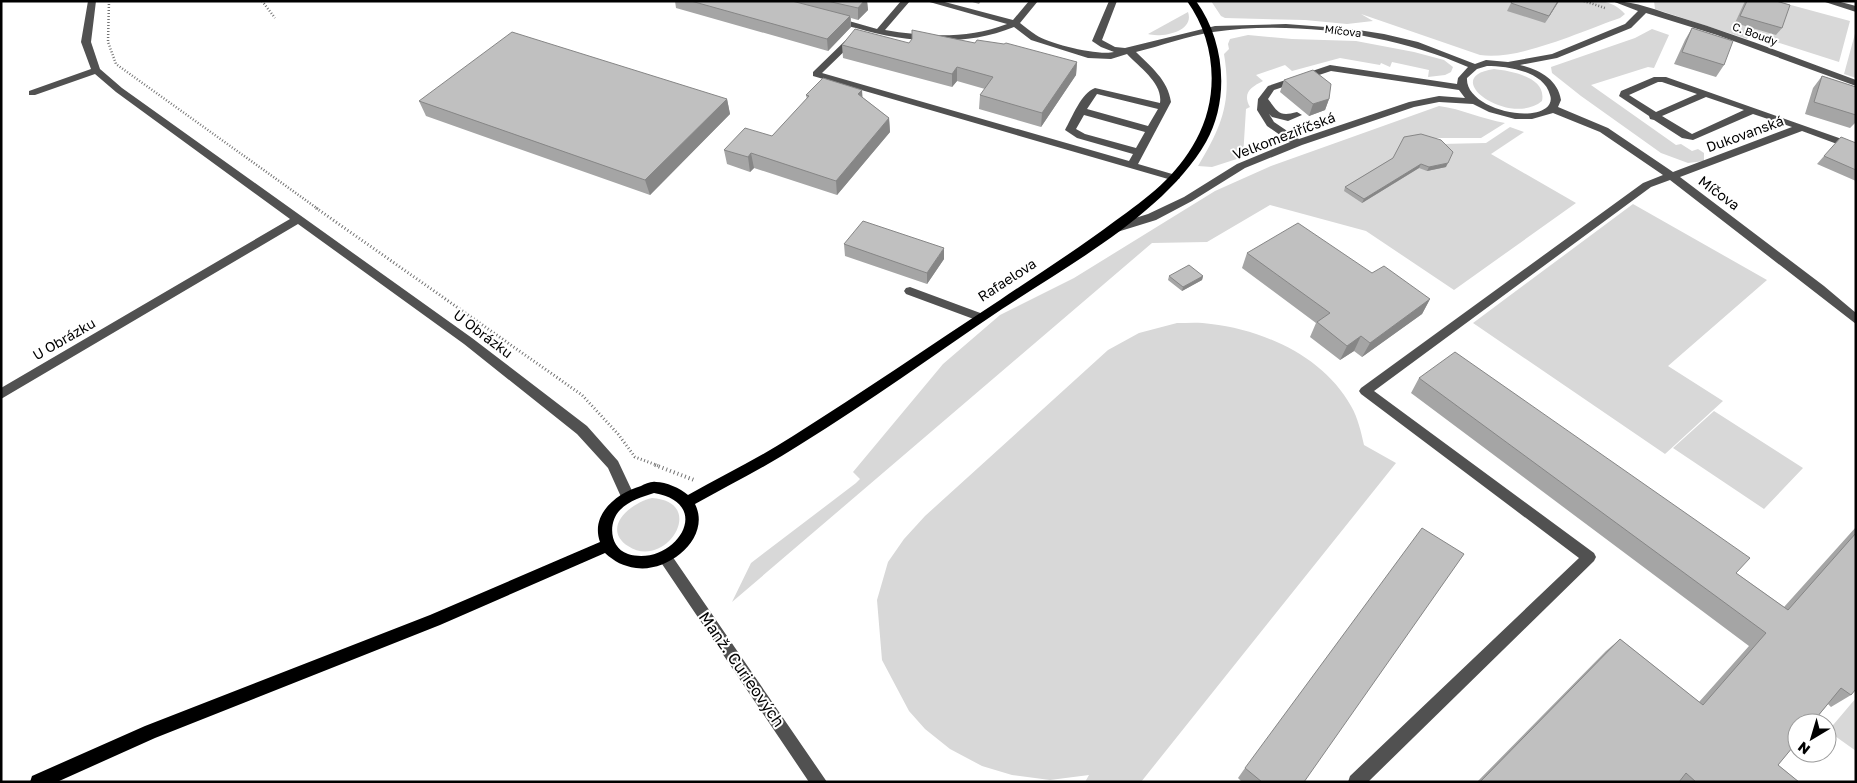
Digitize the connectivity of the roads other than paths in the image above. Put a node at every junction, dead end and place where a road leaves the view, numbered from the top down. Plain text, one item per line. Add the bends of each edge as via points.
1 (92, 1) edge
2 (906, 1) edge
3 (930, 1) edge
4 (1034, 1) edge
5 (1113, 1) edge
6 (1191, 1) edge
7 (1616, 1) edge
8 (1826, 1) edge
9 (1645, 5) edge
10 (1856, 9) edge
11 (826, 18) edge
12 (1015, 23) junction
13 (1207, 30) junction
14 (879, 32) junction
15 (862, 39) edge
16 (1128, 51) junction
17 (1554, 56) junction
18 (1507, 64) junction
19 (1473, 66) junction
20 (96, 70) junction
21 (1537, 75) junction
22 (1856, 82) edge
23 (1462, 87) junction
24 (32, 93) dead end
25 (1705, 94) junction
26 (1263, 99) junction
27 (1475, 101) junction
28 (1163, 107) junction
29 (1553, 108) junction
30 (1751, 110) junction
31 (1081, 111) junction
32 (1297, 115) dead end
33 (1654, 117) junction
34 (1802, 128) junction
35 (1151, 130) junction
36 (1298, 143) junction
37 (1856, 148) edge
38 (1139, 152) junction
39 (1132, 165) junction
40 (1672, 176) junction
41 (1175, 178) junction
42 (298, 219) junction
43 (1114, 229) junction
44 (910, 291) dead end
45 (979, 317) junction
46 (1856, 320) edge
47 (1, 394) edge
48 (627, 495) junction
49 (687, 502) junction
50 (607, 546) junction
51 (664, 557) junction
52 (38, 782) edge
53 (819, 782) edge
54 (1356, 782) edge

1 - 20 street, U Obrázku via 86,42
2 - 14 street
3 - 12 street
4 - 12 street
5 - 16 street via 1097,41 1110,49
6 - 13 main road, Rafaelova
7 - 9 street, C. Boudy
8 - 10 street
9 - 17 street via 1628,26
9 - 22 street, C. Boudy
11 - 14 street via 846,20
12 - 14 street via 981,34 952,37
12 - 16 street, Míčova via 1034,38 1088,55 1111,56
13 - 16 street, Míčova
13 - 19 street, Míčova via 1276,27 1336,30 1401,41 1450,54
13 - 41 main road, Rafaelova via 1218,77 1213,113 1201,141
15 - 39 street via 853,37 816,74
16 - 28 street via 1166,92
17 - 18 street
17 - 21 street
18 - 19 street
18 - 21 street
19 - 23 street via 1461,79
20 - 24 street
20 - 42 street, U Obrázku
21 - 29 street via 1555,92 1557,101
23 - 26 street via 1330,68 1271,88
23 - 27 street, Velkomeziříčská
25 - 30 street
25 - 33 street
25 - 33 street via 1664,79 1624,93 1626,98
26 - 32 street via 1275,115 1288,118
26 - 36 street via 1262,110 1270,124
27 - 29 street, Velkomeziříčská via 1487,108 1517,116 1544,114
27 - 36 street, Velkomeziříčská via 1439,99 1412,104
28 - 31 street via 1095,91
28 - 35 street
29 - 40 street, Míčova via 1604,130
30 - 33 street via 1694,137 1686,136
30 - 34 street
31 - 35 street
31 - 38 street via 1070,130 1073,133
34 - 37 street, Dukovanská
34 - 40 street, Dukovanská
35 - 38 street
36 - 43 street, Velkomeziříčská via 1241,166 1152,217
38 - 39 street
39 - 41 street
40 - 46 street, Míčova
40 - 54 street, Dukovanská via 1647,185 1365,391 1589,557
41 - 43 main road, Rafaelova
42 - 47 street, U Obrázku
42 - 48 street, U Obrázku via 468,341 582,430 613,465
43 - 45 main road, Rafaelova
44 - 45 street
45 - 49 main road, Rafaelova via 796,441
48 - 49 main road via 654,487 679,494
48 - 50 main road via 608,513 604,530
49 - 51 main road via 692,513 690,531 677,548
50 - 51 main road via 625,560 644,562
50 - 52 main road via 435,620 151,732
51 - 53 street, Manž. Curieových

